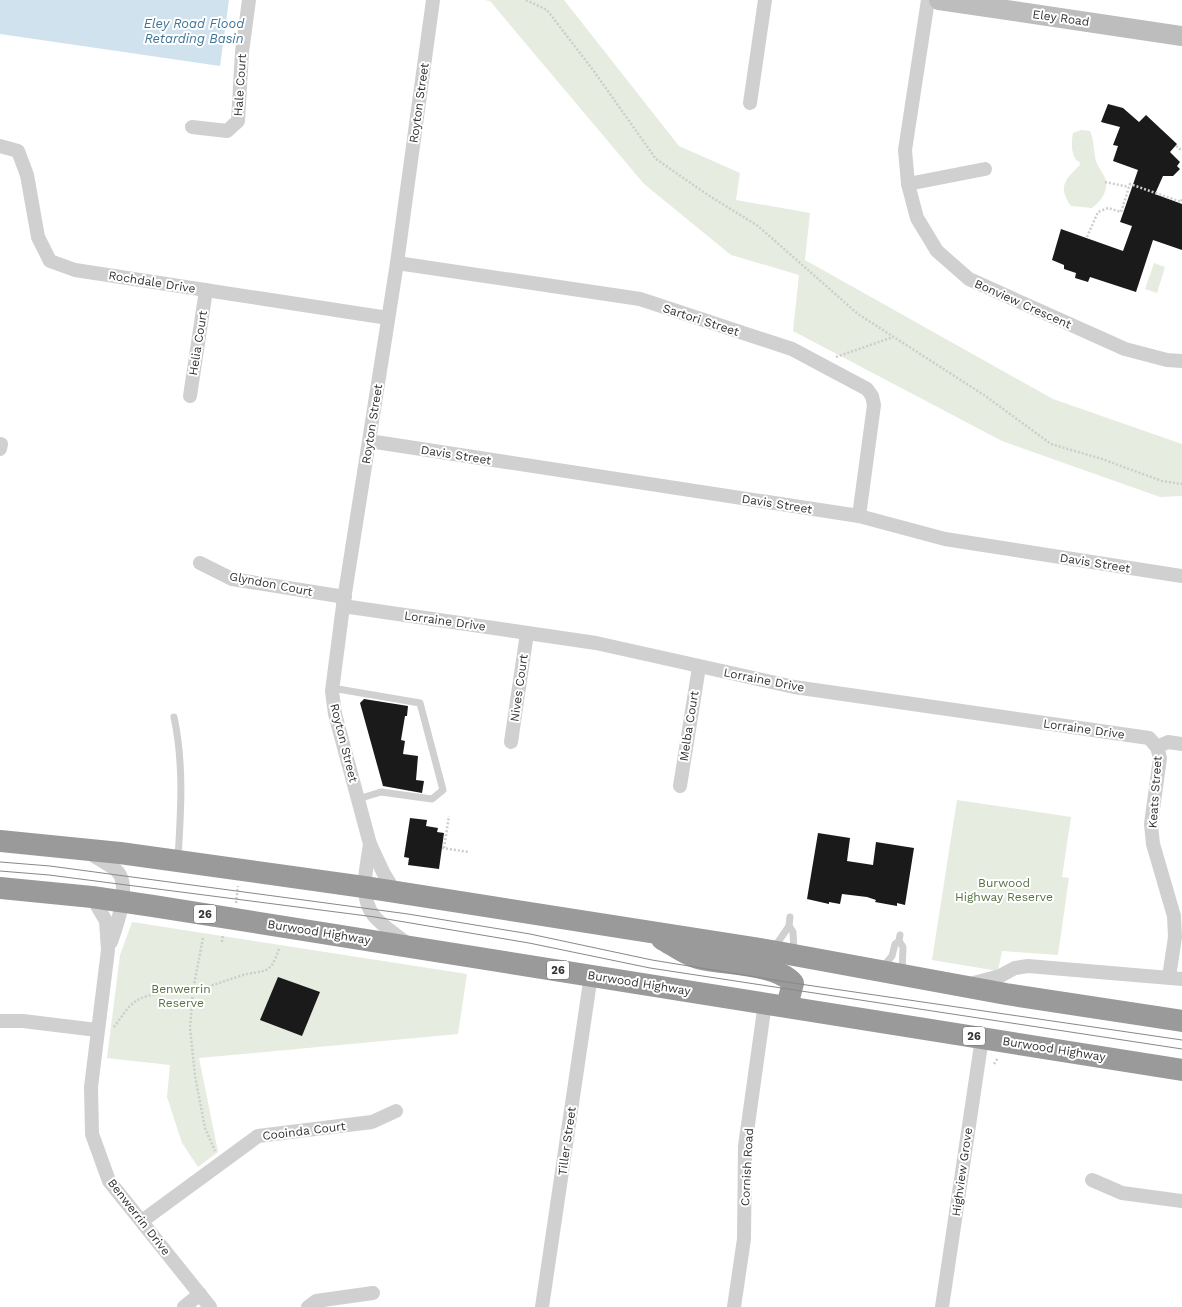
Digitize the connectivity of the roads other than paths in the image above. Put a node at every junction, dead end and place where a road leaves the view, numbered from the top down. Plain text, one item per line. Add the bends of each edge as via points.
1 (249, 0) edge
2 (434, 0) edge
3 (765, 0) edge
4 (928, 0) edge
5 (939, 0) edge
6 (975, 2) edge
7 (1182, 36) edge
8 (750, 102) dead end
9 (192, 127) dead end
10 (0, 146) edge
11 (985, 169) dead end
12 (908, 184) junction
13 (397, 263) junction
14 (206, 290) junction
15 (388, 318) junction
16 (1182, 361) edge
17 (190, 396) dead end
18 (369, 441) junction
19 (860, 516) junction
20 (200, 563) dead end
21 (1182, 576) edge
22 (344, 602) junction
23 (527, 633) junction
24 (699, 667) junction
25 (332, 688) junction
26 (174, 717) dead end
27 (511, 742) dead end
28 (1182, 744) edge
29 (1157, 747) junction
30 (680, 786) dead end
31 (358, 799) junction
32 (0, 842) edge
33 (370, 844) junction
34 (84, 849) junction
35 (178, 860) junction
36 (364, 887) junction
37 (0, 888) edge
38 (395, 892) junction
39 (92, 897) junction
40 (122, 901) junction
41 (790, 917) dead end
42 (789, 926) junction
43 (651, 933) junction
44 (410, 946) junction
45 (108, 950) junction
46 (772, 951) junction
47 (794, 955) junction
48 (880, 971) junction
49 (591, 975) junction
50 (902, 975) junction
51 (1175, 978) edge
52 (960, 986) junction
53 (765, 1003) junction
54 (787, 1006) junction
55 (0, 1021) edge
56 (1182, 1021) edge
57 (97, 1030) junction
58 (982, 1038) junction
59 (1182, 1070) edge
60 (396, 1111) dead end
61 (1092, 1180) dead end
62 (1182, 1201) edge
63 (142, 1221) junction
64 (373, 1293) dead end
65 (200, 1294) junction
66 (184, 1307) edge
67 (210, 1307) edge
68 (308, 1307) edge
69 (542, 1307) edge
70 (734, 1307) edge
71 (942, 1307) edge

1 - 9 street, Hale Court via 242,52 238,121 227,131
2 - 13 street, Royton Street
3 - 8 street
4 - 12 street, Bonview Crescent via 905,150
5 - 6 main road, Eley Road
6 - 7 main road, Eley Road
10 - 14 street, Rochdale Drive via 18,151 27,175 38,237 50,261 75,270
11 - 12 street
12 - 16 street, Bonview Crescent via 917,218 937,251 969,279 1124,349 1167,360
13 - 15 street, Royton Street
13 - 19 street, Sartori Street via 640,299 792,349 867,389 874,405
14 - 15 street, Rochdale Drive
14 - 17 street, Helia Court
15 - 18 street, Royton Street
18 - 19 street, Davis Street
18 - 22 street, Royton Street
19 - 21 street, Davis Street via 945,539
20 - 22 street, Glyndon Court via 232,579
22 - 23 street, Lorraine Drive
22 - 25 street, Royton Street
23 - 24 street, Lorraine Drive via 596,643
23 - 27 street, Nives Court
24 - 29 street, Lorraine Drive via 794,687 1148,738
24 - 30 street, Melba Court
25 - 31 street, Royton Street via 335,714
25 - 31 lane via 420,703 443,790 432,799 382,792
26 - 35 lane via 181,786
28 - 29 street via 1168,742
29 - 51 street, Keats Street via 1160,758 1151,834 1174,916
31 - 33 street, Royton Street
32 - 34 highway
33 - 36 street, Royton Street
33 - 38 street, Royton Street via 382,872
34 - 35 highway
34 - 40 street, Benwerrin Drive via 116,870 122,884
35 - 36 highway
36 - 38 highway
36 - 44 street, Royton Street via 369,908 375,917
37 - 39 highway, Burwood Highway / 26
38 - 43 highway
39 - 40 highway, Burwood Highway / 26
39 - 45 street, Benwerrin Drive via 106,921
40 - 44 highway, Burwood Highway / 26
40 - 45 street, Benwerrin Drive
41 - 42 lane
42 - 46 lane
42 - 47 lane via 793,932
43 - 46 highway
43 - 54 highway via 696,958 784,975 793,983
44 - 49 highway, Burwood Highway / 26
45 - 57 street, Benwerrin Drive
46 - 47 highway
47 - 48 highway
48 - 50 highway
48 - 50 lane via 892,956 899,938 903,946
49 - 53 highway, Burwood Highway / 26
49 - 69 street, Tiller Street
50 - 52 highway
51 - 52 street via 1028,966
52 - 56 highway
53 - 54 highway, Burwood Highway / 26
53 - 70 street, Cornish Road via 745,1146 744,1239
54 - 58 highway, Burwood Highway / 26
55 - 57 street via 23,1021
57 - 63 street, Benwerrin Drive via 91,1087 92,1134 109,1181
58 - 59 highway, Burwood Highway / 26
58 - 71 street, Highview Grove
60 - 63 street, Cooinda Court via 372,1122 258,1136
61 - 62 street via 1122,1193
63 - 65 street, Benwerrin Drive
64 - 68 street via 316,1301
65 - 66 street
65 - 67 street, Benwerrin Drive

